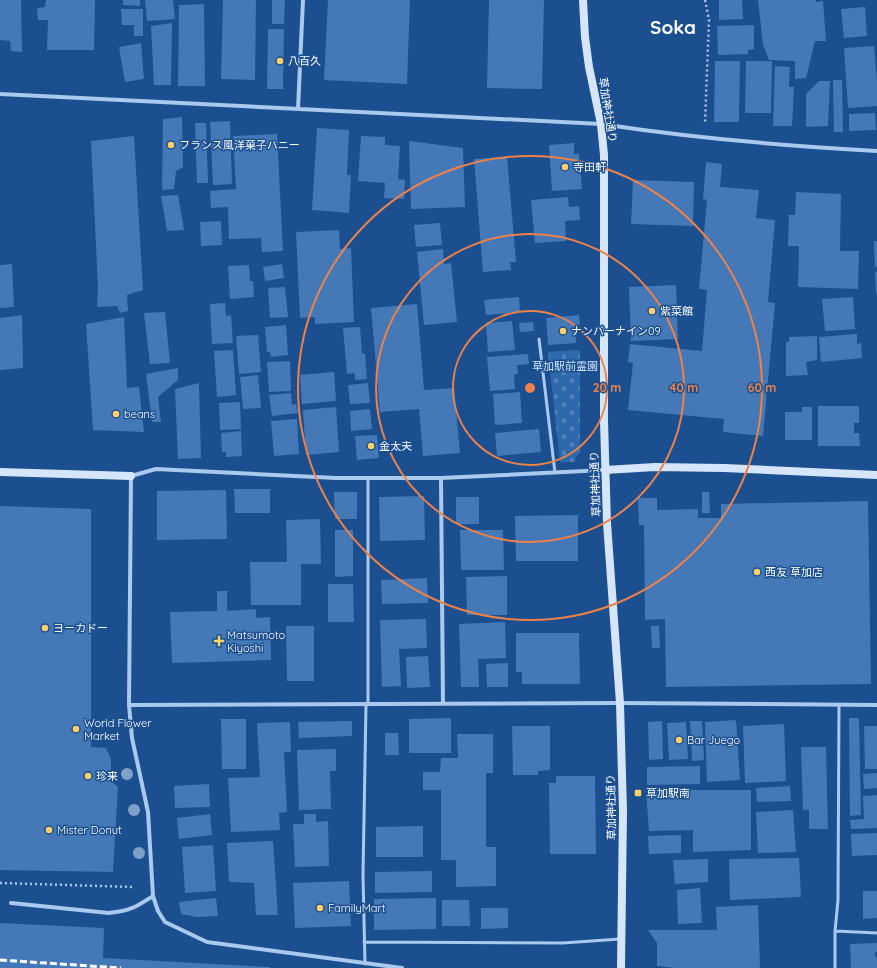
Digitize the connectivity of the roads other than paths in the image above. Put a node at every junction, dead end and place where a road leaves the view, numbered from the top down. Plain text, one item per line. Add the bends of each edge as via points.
1 (303, 0) edge
2 (583, 0) edge
3 (0, 94) edge
4 (298, 110) junction
5 (601, 124) junction
6 (877, 151) edge
7 (539, 339) dead end
8 (605, 470) junction
9 (0, 472) edge
10 (555, 474) junction
11 (877, 475) edge
12 (131, 476) junction
13 (368, 478) junction
14 (441, 478) junction
15 (620, 703) junction
16 (443, 704) junction
17 (129, 705) junction
18 (367, 705) junction
19 (839, 705) junction
20 (877, 705) edge
21 (153, 896) junction
22 (11, 904) dead end
23 (835, 931) junction
24 (877, 933) edge
25 (621, 939) junction
26 (364, 942) junction
27 (365, 964) junction
28 (402, 968) edge
29 (621, 968) edge
30 (835, 968) edge

1 - 4 street
2 - 5 street, 草加神社通り via 585,38
3 - 4 street
4 - 5 street
5 - 6 street via 786,146
5 - 8 street, 草加神社通り via 604,155
7 - 10 lane
8 - 10 street
8 - 11 street via 724,468
8 - 15 street, 草加神社通り
9 - 12 street
10 - 14 street
12 - 13 street via 156,469
12 - 17 street
13 - 14 street
13 - 18 lane
14 - 16 street
15 - 16 street
15 - 19 street
15 - 25 street, 草加神社通り via 623,811
16 - 18 street
17 - 18 street
17 - 21 street via 132,738 148,812
18 - 26 lane
19 - 20 street
19 - 23 lane via 838,900
21 - 22 street via 125,912 109,913
21 - 27 street via 165,922 207,942
23 - 24 lane
23 - 30 lane
25 - 26 lane via 563,943
25 - 29 street, 草加神社通り
26 - 27 lane
27 - 28 street

